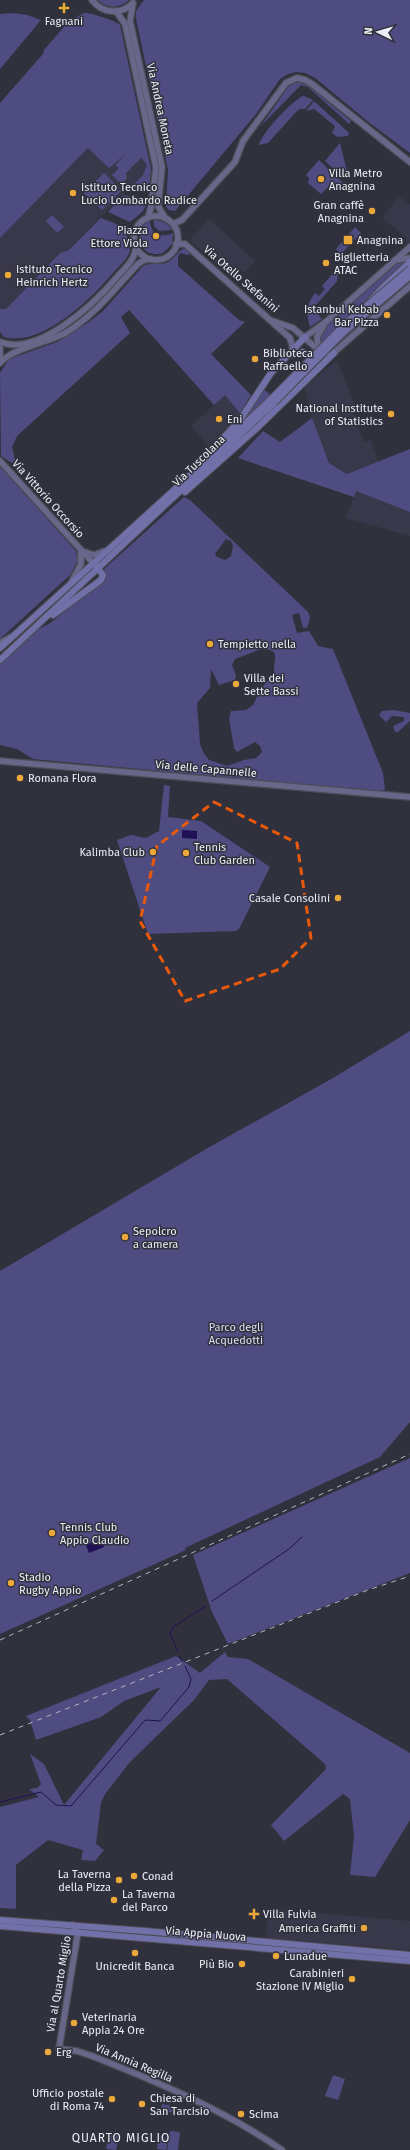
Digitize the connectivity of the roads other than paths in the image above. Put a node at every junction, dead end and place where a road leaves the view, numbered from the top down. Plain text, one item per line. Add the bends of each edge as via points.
1 (92, 0) edge
2 (134, 1) edge
3 (116, 11) junction
4 (153, 138) junction
5 (155, 148) junction
6 (410, 162) edge
7 (148, 218) junction
8 (165, 218) junction
9 (173, 224) junction
10 (176, 244) junction
11 (136, 247) junction
12 (410, 247) edge
13 (410, 258) edge
14 (151, 259) junction
15 (394, 260) junction
16 (410, 262) edge
17 (410, 269) edge
18 (410, 276) edge
19 (410, 286) edge
20 (369, 303) junction
21 (270, 320) junction
22 (327, 321) junction
23 (305, 337) junction
24 (0, 342) edge
25 (0, 348) edge
26 (293, 349) junction
27 (319, 350) junction
28 (334, 353) junction
29 (286, 356) junction
30 (0, 359) edge
31 (0, 363) edge
32 (316, 370) junction
33 (272, 401) junction
34 (0, 461) edge
35 (169, 493) junction
36 (167, 505) junction
37 (81, 550) junction
38 (108, 550) junction
39 (93, 563) junction
40 (98, 569) junction
41 (70, 584) junction
42 (34, 629) junction
43 (14, 636) junction
44 (0, 643) edge
45 (0, 648) edge
46 (0, 660) edge
47 (0, 761) edge
48 (410, 797) edge
49 (0, 1920) edge
50 (72, 1925) junction
51 (0, 1926) edge
52 (78, 1932) junction
53 (410, 1955) edge
54 (410, 1961) edge
55 (59, 2049) joint
56 (282, 2150) edge

1 - 3 street via 100,8
2 - 3 street via 127,8
2 - 4 street, Via Andrea Moneta via 130,21
3 - 4 street, Via Andrea Moneta via 125,24
4 - 5 street, Via Andrea Moneta
5 - 7 street, Via Andrea Moneta via 156,172
5 - 8 street, Via Andrea Moneta via 162,169 158,206
6 - 9 street via 312,84 302,78 294,78 284,85 243,141 235,162 182,220
7 - 8 street
7 - 11 street via 135,230
8 - 9 street
9 - 10 street via 177,236
10 - 14 street via 167,256
10 - 21 street, Via Otello Stefanini via 185,244
11 - 14 street
11 - 24 street via 132,260 106,290 74,319 50,333 24,343
12 - 15 street
13 - 15 street
14 - 31 street via 138,264 102,304 76,326 52,340 9,354
15 - 22 street
16 - 20 main road, bridge
17 - 20 main road, Via Tuscolana, bridge
18 - 33 main road, Via Tuscolana, bridge via 344,332
19 - 28 street
20 - 33 main road, Via Tuscolana, bridge via 332,336
21 - 23 street, Via Otello Stefanini via 292,327
21 - 26 street via 290,338
22 - 23 street
22 - 27 street via 318,335
23 - 26 main road
23 - 27 street, Via Otello Stefanini
25 - 30 street
26 - 29 main road
27 - 28 street via 327,354
28 - 32 main road
29 - 32 main road via 299,351 307,353 316,362
29 - 35 main road via 231,430
32 - 36 main road via 194,485
33 - 35 main road, Via Tuscolana
33 - 36 main road, Via Tuscolana
34 - 37 street, Via Vittorio Occorsio
35 - 38 main road, Via Tuscolana
36 - 40 main road, Via Tuscolana
37 - 38 street, Via Vittorio Occorsio via 94,555
37 - 39 street, Via Vittorio Occorsio
37 - 41 street, Via Vittorio Occorsio via 81,564
38 - 39 main road, Via Tuscolana
39 - 40 main road
39 - 41 main road, Via Tuscolana
40 - 42 main road, Via Tuscolana
40 - 42 main road via 103,576 101,580
41 - 43 main road, Via Tuscolana
42 - 46 main road, Via Tuscolana
43 - 44 street, Via Tuscolana
43 - 45 main road, Via Tuscolana
47 - 48 street, Via delle Capannelle
49 - 50 main road, Via Appia Nuova
50 - 52 street, Via al Quarto Miglio
50 - 53 main road, Via Appia Nuova
51 - 52 main road, Via Appia Nuova
52 - 54 main road, Via Appia Nuova
52 - 55 street, Via al Quarto Miglio
55 - 56 street, Via Annia Regilla via 92,2056 217,2111

